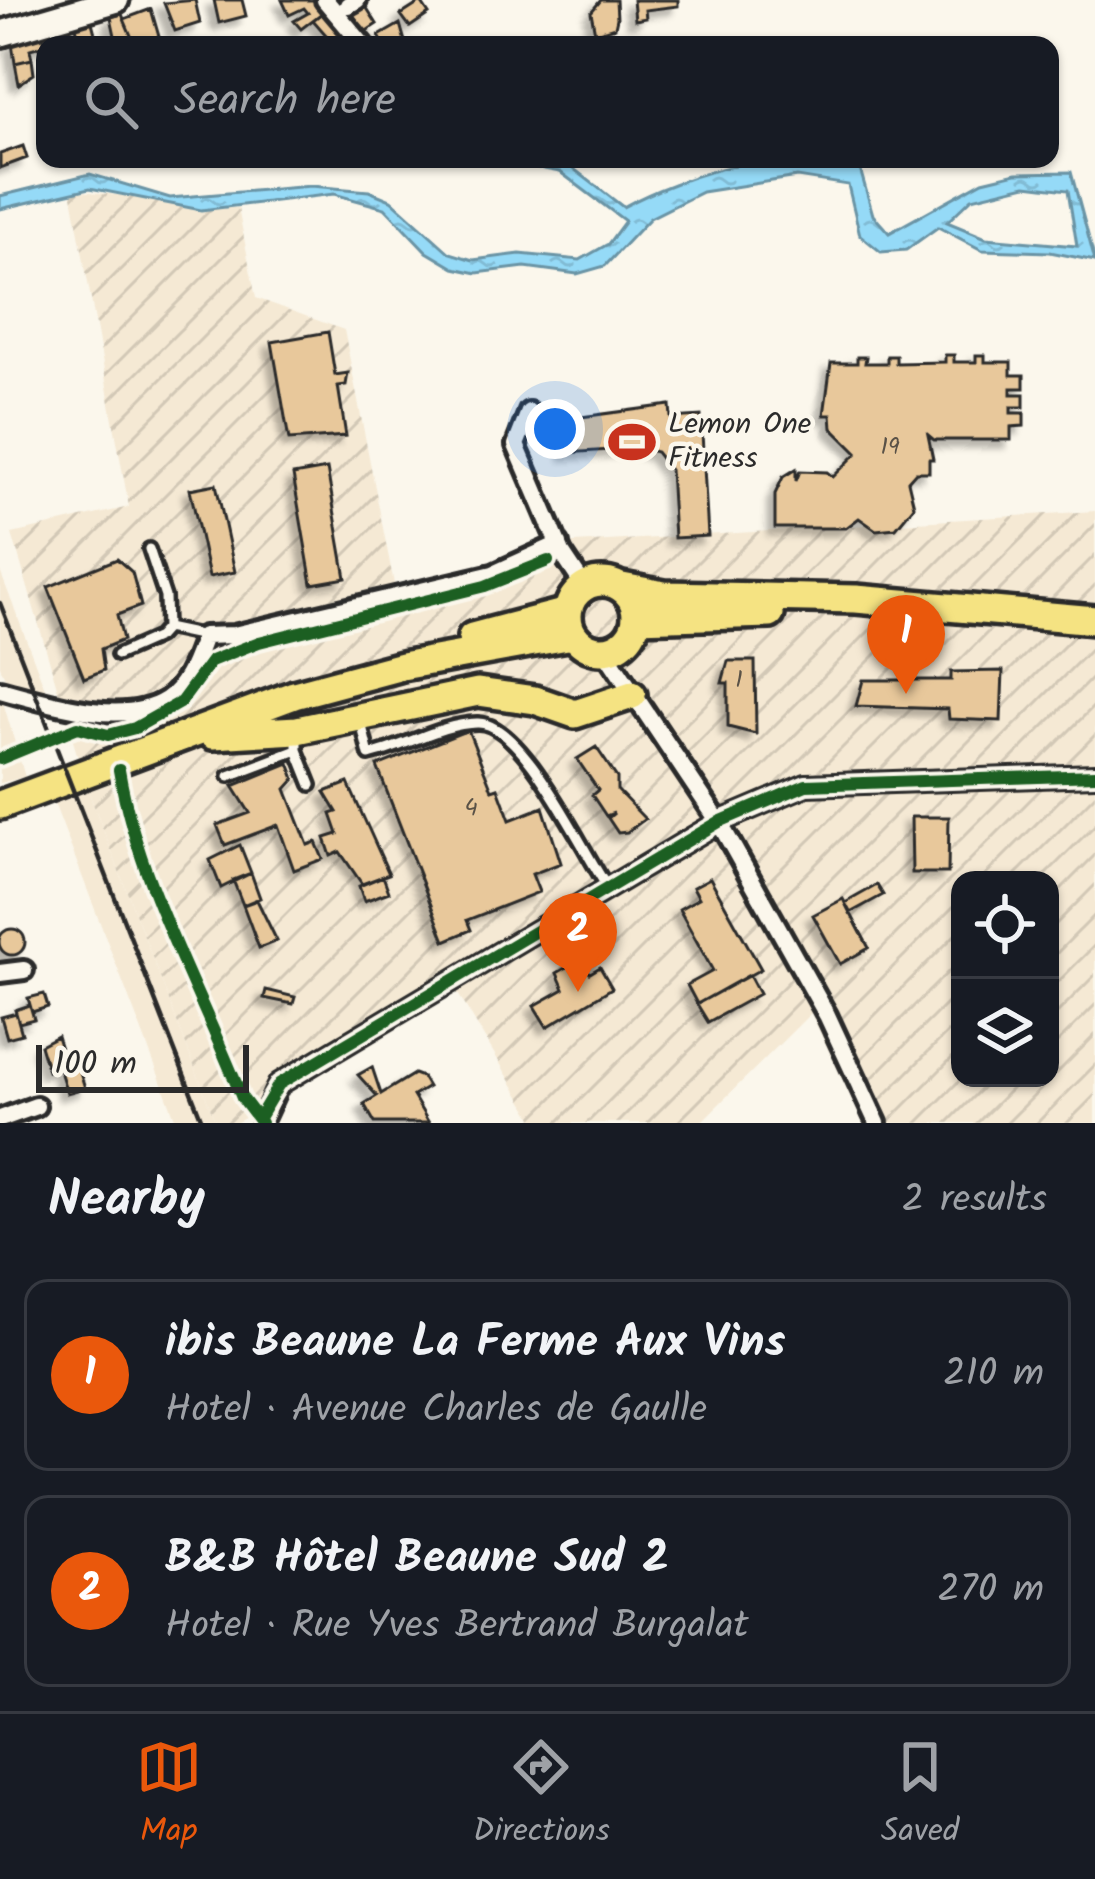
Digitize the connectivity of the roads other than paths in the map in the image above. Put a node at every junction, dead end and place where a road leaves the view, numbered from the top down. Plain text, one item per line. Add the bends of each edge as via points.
1 (116, 0) edge
2 (325, 0) edge
3 (0, 34) edge
4 (355, 36) edge
5 (529, 412) dead end
6 (559, 544) junction
7 (149, 549) dead end
8 (584, 586) junction
9 (622, 587) junction
10 (636, 618) junction
11 (1095, 620) edge
12 (570, 623) junction
13 (166, 628) junction
14 (204, 636) junction
15 (1095, 637) edge
16 (604, 650) junction
17 (117, 656) dead end
18 (0, 690) edge
19 (632, 695) junction
20 (360, 717) junction
21 (178, 737) junction
22 (297, 740) junction
23 (229, 776) dead end
24 (1095, 776) edge
25 (311, 785) dead end
26 (0, 793) edge
27 (0, 805) edge
28 (719, 823) junction
29 (608, 888) junction
30 (24, 970) dead end
31 (0, 973) edge
32 (36, 1106) dead end
33 (0, 1119) edge
34 (261, 1120) edge
35 (878, 1123) edge

1 - 3 main road
2 - 4 street
5 - 6 street via 515,445
6 - 8 street
6 - 14 street via 493,574
7 - 13 lane
8 - 9 main road
8 - 12 main road
9 - 10 main road
9 - 11 main road
10 - 15 main road via 868,613
10 - 16 main road via 622,644
12 - 16 main road via 581,644
12 - 21 main road via 294,695
12 - 26 main road via 389,658
13 - 14 lane
13 - 17 lane
14 - 18 street via 168,699 138,709
16 - 19 street
19 - 20 main road via 591,713 478,692
19 - 28 street
20 - 22 main road
20 - 29 lane via 369,755 475,723 506,736
21 - 22 main road
21 - 27 main road
22 - 23 lane
22 - 25 lane
24 - 28 street via 806,784
28 - 29 street
28 - 35 street
29 - 34 street via 279,1084
30 - 31 street
32 - 33 street

